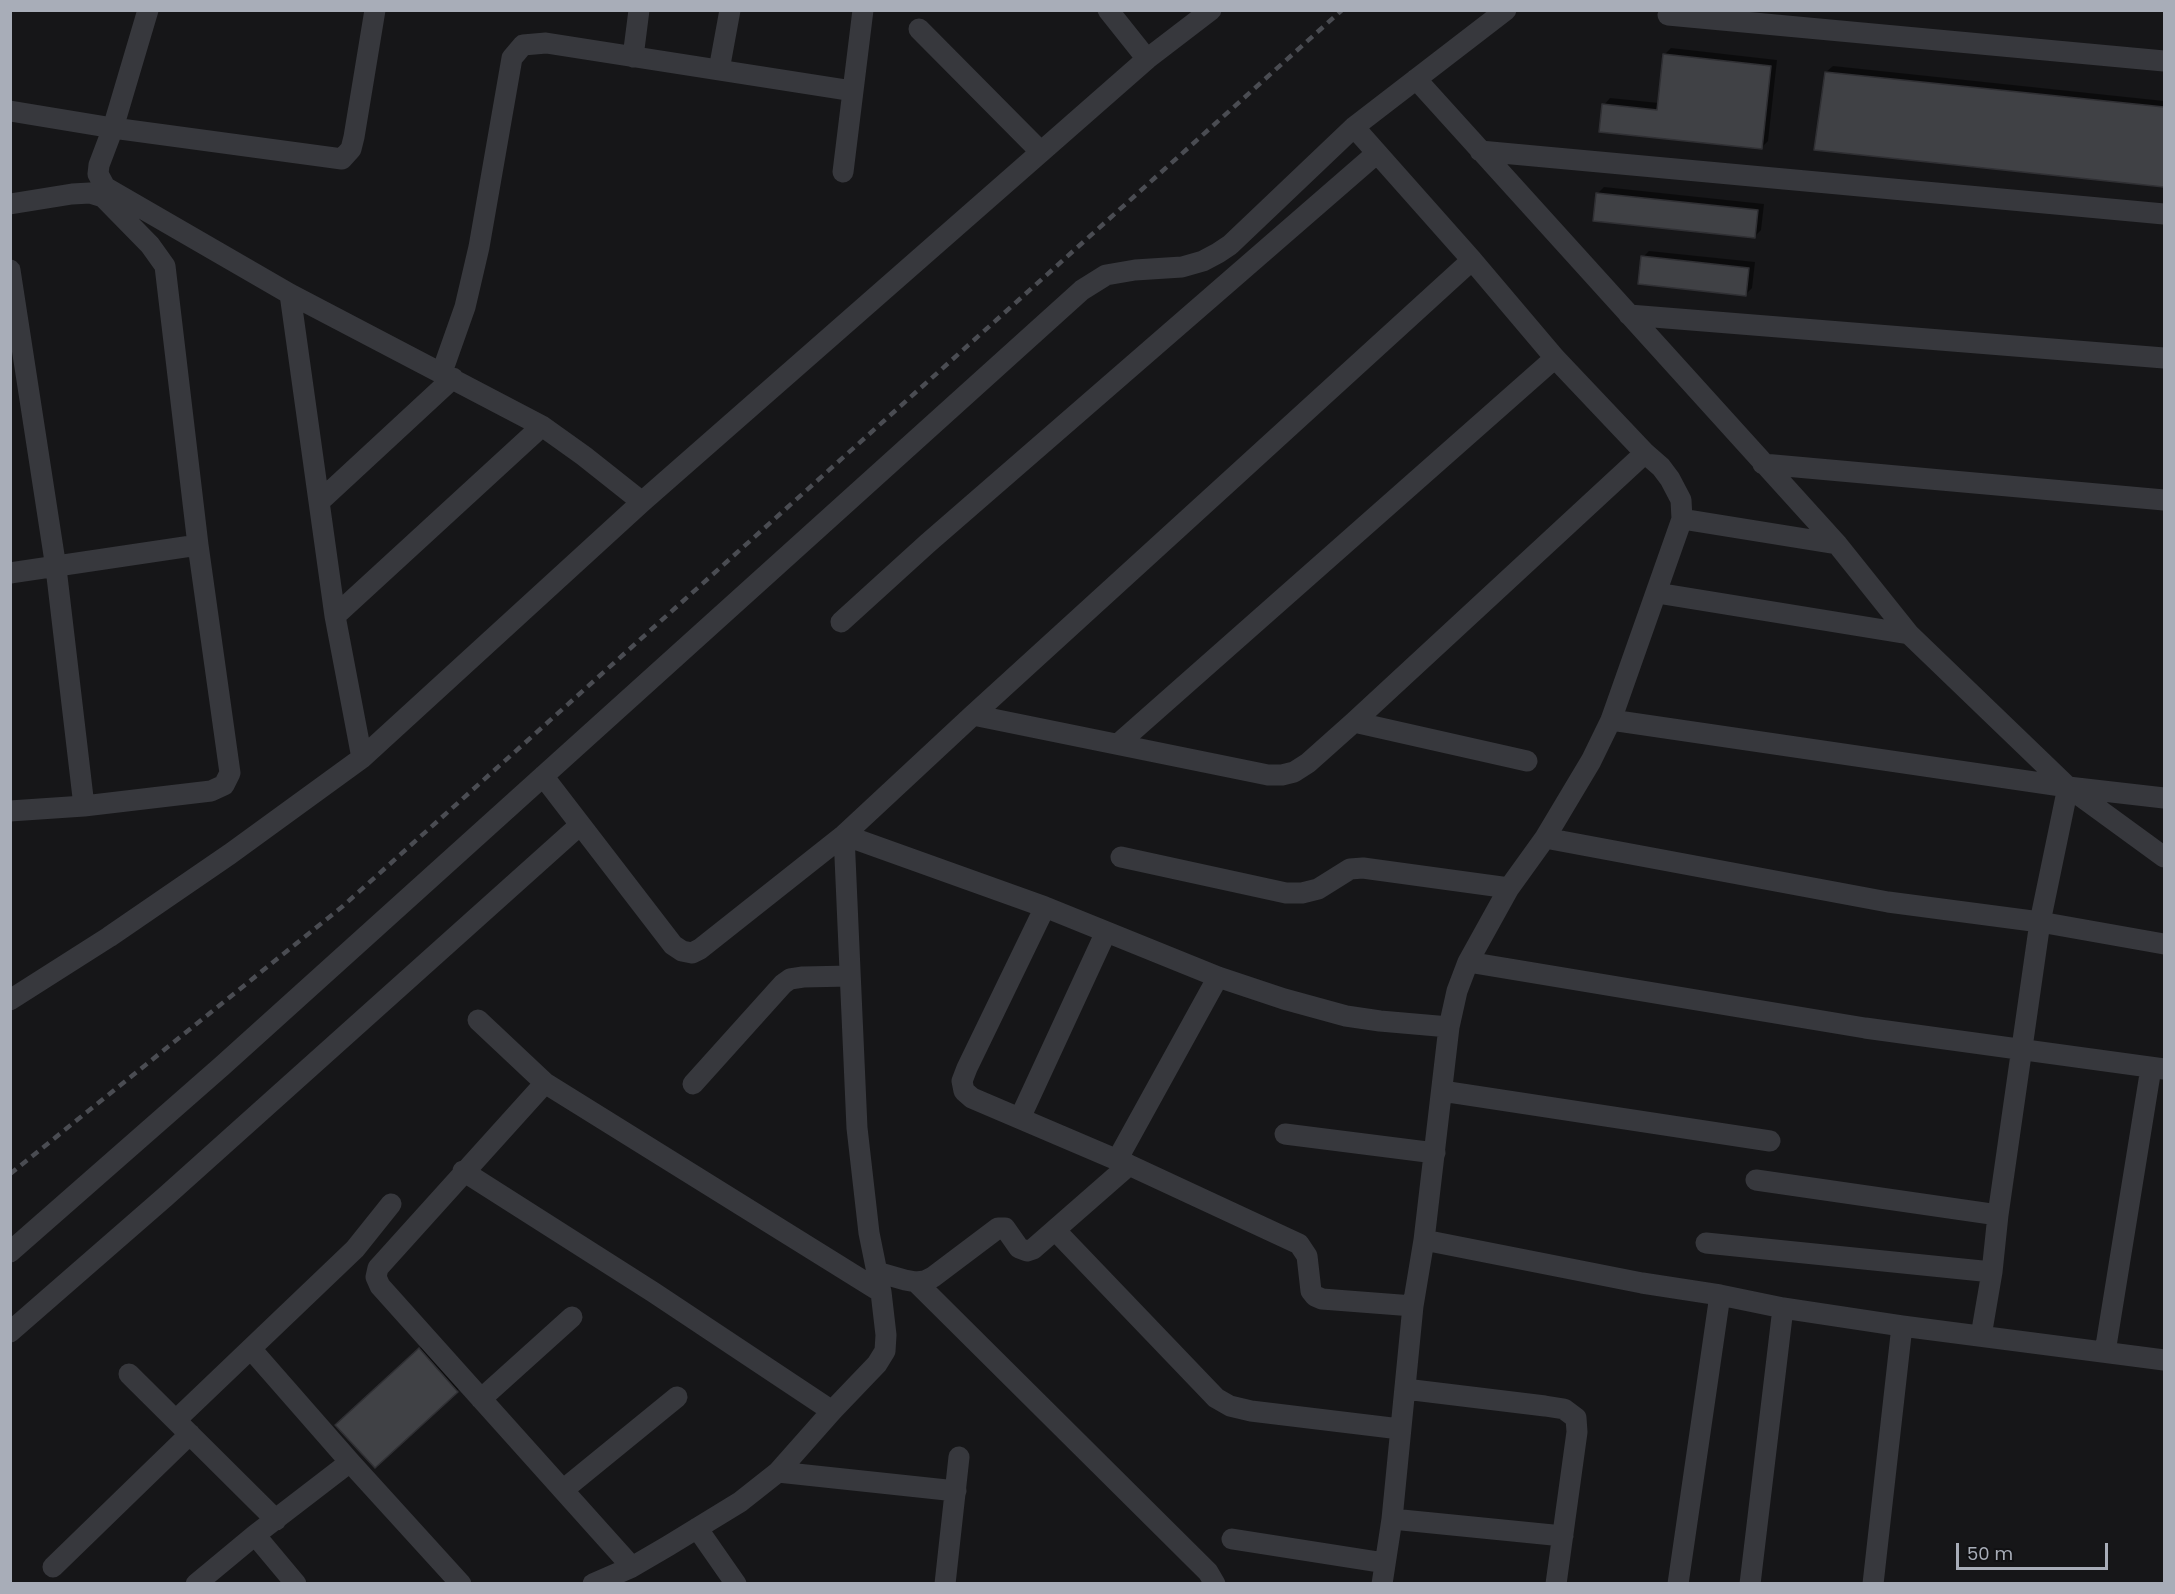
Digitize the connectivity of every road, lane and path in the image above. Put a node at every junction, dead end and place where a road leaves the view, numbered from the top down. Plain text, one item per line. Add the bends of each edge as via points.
1 (148, 10) edge
2 (639, 10) edge
3 (730, 10) edge
4 (863, 10) edge
5 (1108, 10) edge
6 (1211, 10) edge
7 (1506, 10) edge
8 (369, 11) edge
9 (1668, 15) dead end
10 (919, 29) dead end
11 (633, 57) junction
12 (1147, 59) junction
13 (2164, 61) edge
14 (719, 70) junction
15 (1416, 79) junction
16 (853, 91) junction
17 (10, 111) edge
18 (1354, 127) junction
19 (113, 128) junction
20 (1480, 151) junction
21 (1041, 152) junction
22 (1377, 153) junction
23 (843, 172) dead end
24 (10, 204) edge
25 (2164, 214) edge
26 (1472, 260) junction
27 (10, 270) edge
28 (290, 294) junction
29 (1629, 315) junction
30 (1555, 358) junction
31 (2164, 358) edge
32 (447, 375) junction
33 (542, 426) junction
34 (1645, 453) junction
35 (1763, 464) junction
36 (2164, 500) edge
37 (319, 502) junction
38 (642, 502) junction
39 (1682, 519) junction
40 (1837, 544) junction
41 (198, 545) junction
42 (56, 567) junction
43 (10, 573) edge
44 (1657, 593) junction
45 (335, 616) junction
46 (841, 622) dead end
47 (1909, 634) junction
48 (973, 715) junction
49 (1611, 720) junction
50 (1354, 722) junction
51 (1118, 744) junction
52 (362, 758) junction
53 (1527, 761) dead end
54 (543, 776) junction
55 (2068, 787) junction
56 (2164, 798) edge
57 (84, 806) junction
58 (10, 812) edge
59 (580, 825) junction
60 (844, 835) junction
61 (1545, 838) junction
62 (1121, 857) dead end
63 (2164, 857) edge
64 (1509, 888) junction
65 (1045, 907) junction
66 (2040, 922) junction
67 (1106, 932) junction
68 (2164, 944) edge
69 (1468, 962) junction
70 (850, 976) junction
71 (1218, 977) junction
72 (10, 1000) edge
73 (478, 1020) dead end
74 (1449, 1027) junction
75 (2023, 1049) junction
76 (2158, 1068) edge
77 (545, 1083) junction
78 (693, 1084) dead end
79 (1442, 1091) junction
80 (1020, 1118) junction
81 (1285, 1134) dead end
82 (1770, 1141) dead end
83 (1435, 1153) junction
84 (1123, 1163) junction
85 (463, 1171) junction
86 (1756, 1180) dead end
87 (391, 1204) dead end
88 (1998, 1215) junction
89 (1056, 1231) junction
90 (1424, 1240) junction
91 (1706, 1243) dead end
92 (10, 1252) edge
93 (1992, 1272) junction
94 (879, 1282) junction
95 (916, 1282) junction
96 (1720, 1295) junction
97 (1413, 1306) junction
98 (1783, 1308) junction
99 (572, 1317) dead end
100 (1902, 1326) junction
101 (10, 1332) edge
102 (1981, 1336) junction
103 (251, 1349) junction
104 (2105, 1352) junction
105 (2164, 1360) edge
106 (129, 1374) dead end
107 (1405, 1389) junction
108 (677, 1397) dead end
109 (481, 1399) junction
110 (832, 1411) junction
111 (183, 1427) junction
112 (1400, 1429) junction
113 (959, 1457) dead end
114 (350, 1462) junction
115 (778, 1472) junction
116 (562, 1490) junction
117 (956, 1491) junction
118 (1392, 1519) junction
119 (276, 1520) junction
120 (697, 1528) junction
121 (255, 1534) junction
122 (1563, 1536) junction
123 (1232, 1539) dead end
124 (53, 1567) dead end
125 (632, 1568) junction
126 (1384, 1573) edge
127 (196, 1584) edge
128 (296, 1584) edge
129 (461, 1584) edge
130 (593, 1584) edge
131 (736, 1584) edge
132 (945, 1584) edge
133 (1215, 1584) edge
134 (1556, 1584) edge
135 (1678, 1584) edge
136 (1750, 1584) edge
137 (1873, 1584) edge

1 - 19 street
2 - 11 street
3 - 14 street
4 - 16 street
5 - 12 street
6 - 12 street
7 - 15 street
8 - 19 street via 354,137 351,149 342,159
9 - 13 street
10 - 21 street
11 - 14 street
11 - 32 street via 546,43 523,45 512,58 475,268
12 - 21 street
14 - 16 street
15 - 18 street
15 - 20 street
16 - 23 street
17 - 19 street
18 - 22 street
18 - 54 street via 1218,253 1182,267 1106,275 1082,290
19 - 28 street via 99,165 98,174 105,187
20 - 25 street
20 - 29 street
21 - 38 street
22 - 26 street
22 - 46 street
24 - 41 street via 72,194 103,196 165,266
26 - 30 street
26 - 48 street
27 - 42 street
28 - 32 street
28 - 37 street
29 - 31 street
29 - 35 street
30 - 34 street
30 - 51 street
32 - 33 street
32 - 37 street
33 - 38 street
33 - 45 street
34 - 39 street via 1671,479 1681,500
34 - 50 street
35 - 36 street
35 - 40 street
37 - 45 street
38 - 52 street
39 - 40 street
39 - 44 street
40 - 47 street
41 - 42 street
41 - 57 street via 230,773 224,785 212,791
42 - 43 street
42 - 57 street
44 - 47 street
44 - 49 street
45 - 52 street
47 - 55 street
48 - 51 street
48 - 60 street
49 - 55 street
49 - 61 street
50 - 51 street via 1308,763 1282,775
50 - 53 street
52 - 72 street via 212,867
54 - 59 street
54 - 92 street
55 - 56 street
55 - 63 street
55 - 66 street
57 - 58 street
59 - 60 street via 673,945 692,953
59 - 101 street
60 - 65 street
60 - 70 street
61 - 64 street
61 - 66 street via 1888,902
62 - 64 street via 1286,893 1318,889 1350,869 1364,868
64 - 69 street
65 - 67 street
65 - 80 street via 962,1081 964,1091 972,1098
66 - 68 street
66 - 75 street
67 - 71 street
67 - 80 street
69 - 74 street
69 - 75 street via 1865,1028
70 - 78 street via 790,979
70 - 94 street via 857,1128
71 - 74 street via 1346,1016
71 - 84 street
73 - 77 street
74 - 79 street
75 - 76 street
75 - 88 street
76 - 104 street
77 - 85 street
77 - 94 street
79 - 82 street
79 - 83 street
80 - 84 street
81 - 83 street
83 - 90 street
84 - 89 street
84 - 97 street via 1299,1244 1307,1256 1315,1296
85 - 109 street via 378,1268 376,1277
85 - 110 street
86 - 88 street
87 - 103 street via 355,1249
88 - 93 street
89 - 95 street via 1039,1246 1026,1251 1019,1248 1005,1228 998,1228 933,1277
89 - 112 street via 1216,1398 1251,1412
90 - 96 street via 1642,1284
90 - 97 street
91 - 93 street
93 - 102 street
94 - 95 street
94 - 110 street via 885,1351
95 - 133 street via 1208,1572
96 - 98 street
96 - 135 street
97 - 107 street
98 - 100 street
98 - 136 street
99 - 109 street
100 - 102 street
100 - 137 street
102 - 104 street
103 - 111 street
103 - 114 street
104 - 105 street
106 - 111 street
107 - 112 street
107 - 122 street via 1545,1406 1564,1410 1576,1419
108 - 116 street
109 - 116 street
110 - 115 street
111 - 119 street
111 - 124 street
112 - 118 street
113 - 117 street
114 - 119 street
114 - 129 street
115 - 117 street
115 - 120 street via 740,1502
116 - 125 street
117 - 132 street
118 - 122 street
118 - 126 street
119 - 121 street
120 - 125 street
120 - 131 street
121 - 127 street
121 - 128 street
122 - 134 street
123 - 126 street
125 - 130 street

